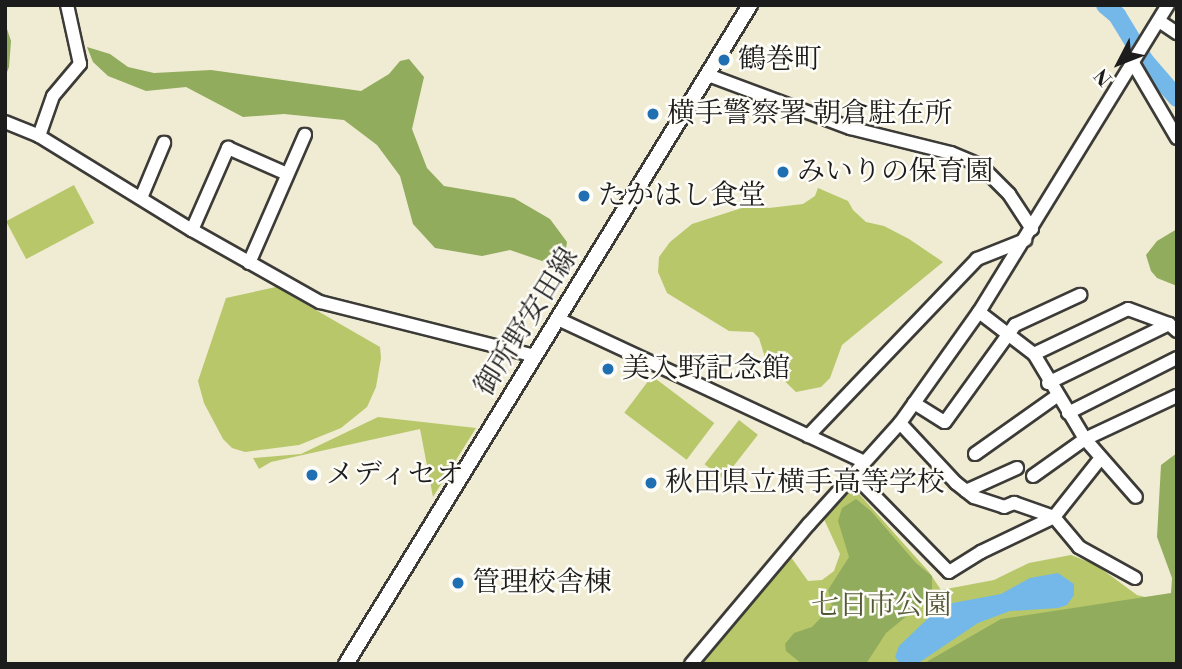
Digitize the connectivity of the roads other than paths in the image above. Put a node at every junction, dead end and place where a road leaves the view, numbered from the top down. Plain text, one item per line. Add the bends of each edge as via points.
1 (67, 5) edge
2 (750, 5) edge
3 (1168, 5) edge
4 (1159, 21) junction
5 (1177, 33) edge
6 (1133, 64) junction
7 (708, 75) junction
8 (5, 122) edge
9 (305, 135) dead end
10 (38, 136) junction
11 (1177, 138) edge
12 (164, 143) dead end
13 (288, 174) junction
14 (141, 198) junction
15 (192, 230) junction
16 (1028, 234) junction
17 (249, 263) junction
18 (1080, 295) dead end
19 (979, 312) junction
20 (558, 319) junction
21 (1173, 328) edge
22 (1009, 335) junction
23 (1034, 354) junction
24 (535, 356) junction
25 (1177, 358) edge
26 (1048, 383) junction
27 (1057, 396) junction
28 (1177, 396) edge
29 (914, 403) junction
30 (1068, 413) junction
31 (900, 423) junction
32 (808, 436) junction
33 (1085, 439) junction
34 (975, 454) dead end
35 (1100, 459) junction
36 (864, 462) junction
37 (1017, 468) dead end
38 (853, 474) junction
39 (1034, 476) dead end
40 (966, 491) junction
41 (1136, 497) dead end
42 (1054, 517) junction
43 (1135, 578) dead end
44 (346, 664) edge
45 (691, 664) edge

1 - 10 street via 80,64 53,96
2 - 7 main road, 御所野安田線
3 - 4 street
4 - 5 street
4 - 6 street
6 - 11 street
6 - 16 street
7 - 16 street via 850,128 951,153 981,166 1009,194
7 - 20 main road, 御所野安田線
8 - 10 street
9 - 13 street
10 - 14 street
12 - 14 street
13 - 15 street via 228,148
13 - 17 street
14 - 15 street
15 - 17 street
16 - 19 street
16 - 32 street via 977,259
17 - 24 street via 320,302 349,312
18 - 22 street via 1015,325
19 - 22 street
19 - 29 street
20 - 24 main road, 御所野安田線
20 - 32 street
21 - 23 street via 1128,309
21 - 26 street
22 - 23 street
22 - 29 street via 945,422
23 - 26 street
24 - 44 main road, 御所野安田線
25 - 30 street
26 - 27 street
27 - 30 street
27 - 34 street
28 - 33 street
29 - 31 street
30 - 33 street
31 - 36 street
31 - 40 street
32 - 36 street
33 - 35 street
33 - 39 street
35 - 41 street
35 - 42 street
36 - 38 street
37 - 40 street
38 - 42 street via 949,572
38 - 45 street
40 - 42 street via 1004,507 1014,503
42 - 43 street via 1079,547

